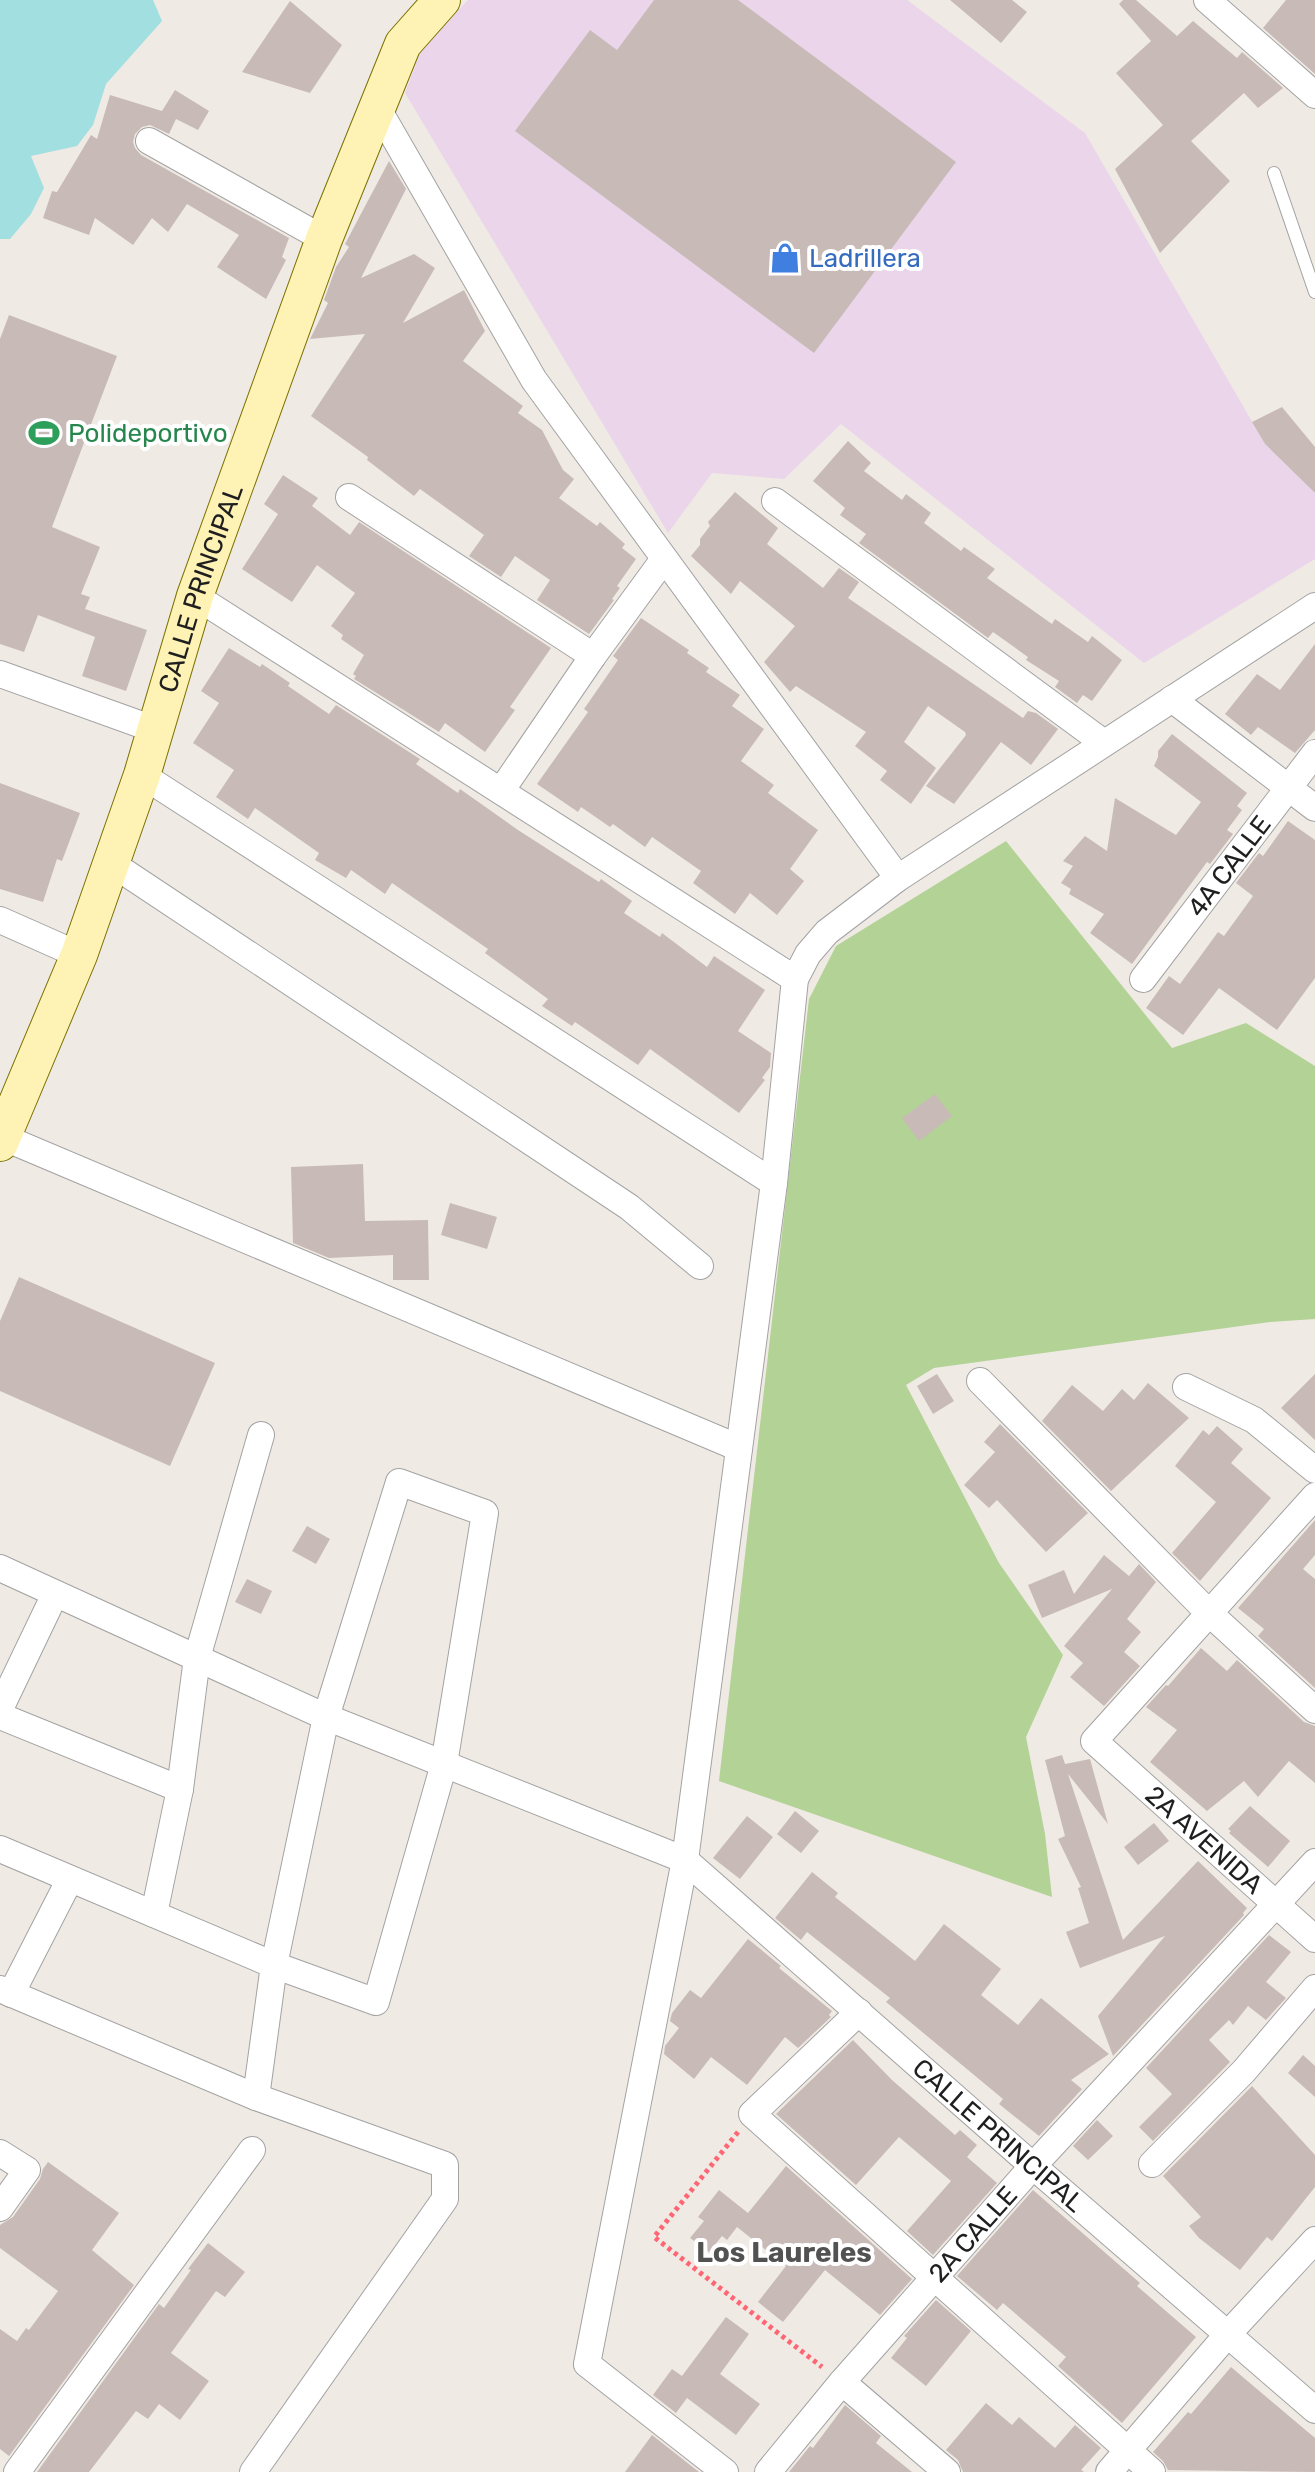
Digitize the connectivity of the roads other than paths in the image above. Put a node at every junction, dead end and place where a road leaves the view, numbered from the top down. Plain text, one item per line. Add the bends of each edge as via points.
1 (1207, 0) edge
2 (433, 2) edge
3 (1315, 95) edge
4 (378, 109) junction
5 (149, 141) dead end
6 (1274, 173) dead end
7 (324, 239) junction
8 (1315, 292) edge
9 (349, 497) dead end
10 (775, 501) dead end
11 (664, 559) junction
12 (195, 596) junction
13 (1315, 606) edge
14 (593, 656) junction
15 (0, 674) edge
16 (1172, 699) junction
17 (156, 730) junction
18 (1104, 743) junction
19 (1315, 753) edge
20 (142, 775) junction
21 (1289, 789) junction
22 (501, 791) junction
23 (1315, 808) edge
24 (111, 863) junction
25 (898, 878) junction
26 (0, 920) edge
27 (79, 955) junction
28 (795, 979) junction
29 (1143, 979) dead end
30 (1, 1139) edge
31 (774, 1183) junction
32 (700, 1266) dead end
33 (980, 1381) dead end
34 (1186, 1387) dead end
35 (261, 1435) dead end
36 (739, 1448) junction
37 (1315, 1470) edge
38 (1315, 1496) edge
39 (0, 1568) edge
40 (55, 1594) junction
41 (1208, 1612) junction
42 (197, 1658) junction
43 (0, 1709) edge
44 (1315, 1710) edge
45 (0, 1716) edge
46 (326, 1717) junction
47 (444, 1764) junction
48 (180, 1789) junction
49 (0, 1849) edge
50 (685, 1860) junction
51 (1315, 1862) edge
52 (70, 1879) junction
53 (1277, 1905) junction
54 (154, 1914) junction
55 (1315, 1939) edge
56 (274, 1965) junction
57 (1315, 1988) edge
58 (6, 1991) edge
59 (859, 2012) junction
60 (256, 2097) junction
61 (252, 2150) dead end
62 (0, 2153) edge
63 (1152, 2164) dead end
64 (1033, 2166) junction
65 (0, 2208) edge
66 (1315, 2240) edge
67 (933, 2278) junction
68 (1228, 2334) junction
69 (842, 2382) junction
70 (1315, 2410) edge
71 (1128, 2450) junction
72 (17, 2472) edge
73 (253, 2472) edge
74 (725, 2472) edge
75 (768, 2472) edge
76 (947, 2472) edge
77 (1109, 2472) edge
78 (1152, 2472) edge

1 - 3 street
2 - 4 street, CALLE PRINCIPAL via 403,44
4 - 7 street, CALLE PRINCIPAL
4 - 11 street via 534,380
5 - 7 street
6 - 8 lane
7 - 12 street, CALLE PRINCIPAL
9 - 14 street
10 - 18 street
11 - 14 street
11 - 25 street
12 - 17 street, CALLE PRINCIPAL
12 - 22 street
13 - 16 street
14 - 22 street
15 - 17 street
16 - 18 street
16 - 21 street
17 - 20 street, CALLE PRINCIPAL
18 - 25 street
19 - 21 street, 4A CALLE
20 - 24 street, CALLE PRINCIPAL
20 - 31 street
21 - 23 street
21 - 29 street, 4A CALLE
22 - 28 street
24 - 27 street, CALLE PRINCIPAL
24 - 32 street via 629,1207
25 - 28 street via 827,932
26 - 27 street
27 - 30 street, CALLE PRINCIPAL
28 - 31 street
30 - 36 street
31 - 36 street
33 - 41 street
34 - 37 street via 1254,1420
35 - 42 street
36 - 50 street
38 - 41 street
39 - 40 street, CALLE PRINCIPAL
40 - 42 street, CALLE PRINCIPAL
40 - 43 street
41 - 44 street
41 - 53 street, 2A AVENIDA via 1094,1741
42 - 46 street, CALLE PRINCIPAL
42 - 48 street
45 - 48 street
46 - 47 street, CALLE PRINCIPAL
46 - 47 street via 399,1482 485,1513
46 - 56 street
47 - 50 street, CALLE PRINCIPAL
47 - 56 street via 376,2002
48 - 54 street
49 - 52 street
50 - 59 street, CALLE PRINCIPAL
50 - 74 street via 587,2364
51 - 53 street, 2A CALLE
52 - 54 street
52 - 58 street
53 - 55 street, 2A AVENIDA
53 - 64 street, 2A CALLE
54 - 56 street
56 - 60 street
57 - 63 street via 1244,2071
58 - 60 street
59 - 64 street, CALLE PRINCIPAL
59 - 67 street via 752,2114
60 - 73 street via 445,2165 445,2199
61 - 72 street
62 - 65 street via 27,2170
64 - 67 street, 2A CALLE
64 - 68 street, CALLE PRINCIPAL
66 - 68 street
67 - 69 street, 2A CALLE
67 - 71 street
68 - 70 street, CALLE PRINCIPAL
68 - 71 street
69 - 75 street, 2A CALLE
69 - 76 street
71 - 77 street
71 - 78 street

